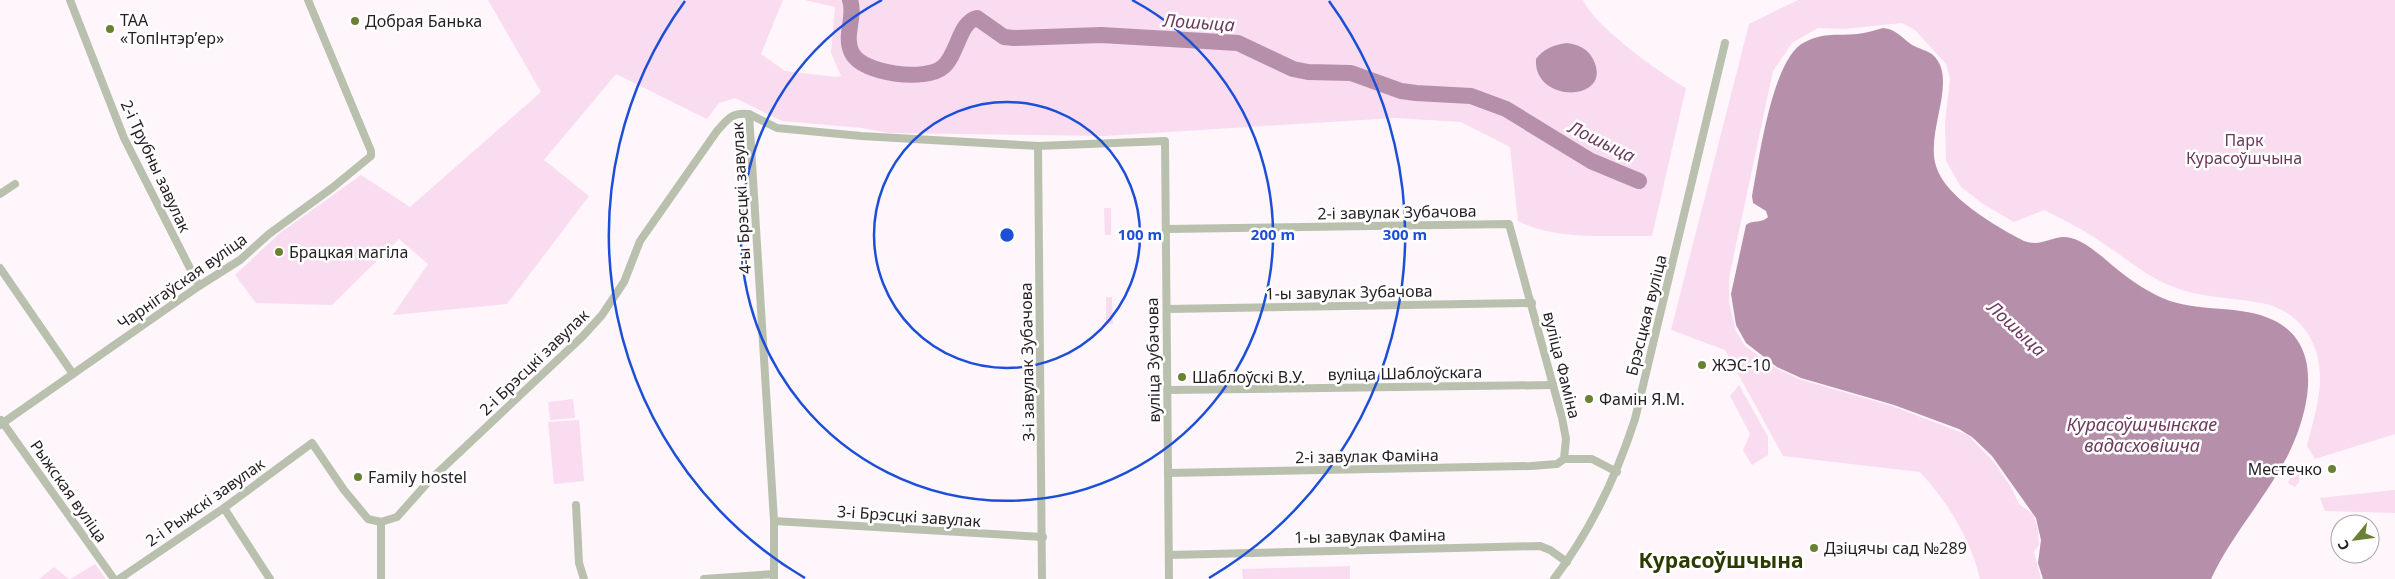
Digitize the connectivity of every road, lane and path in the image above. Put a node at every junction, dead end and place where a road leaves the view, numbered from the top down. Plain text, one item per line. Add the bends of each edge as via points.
1 (70, 0) edge
2 (308, 0) edge
3 (1725, 43) dead end
4 (749, 114) junction
5 (1165, 141) joint
6 (1038, 146) junction
7 (15, 184) dead end
8 (0, 194) edge
9 (1509, 224) joint
10 (1166, 229) junction
11 (0, 268) edge
12 (199, 286) junction
13 (1532, 303) junction
14 (1167, 309) junction
15 (74, 374) junction
16 (1553, 385) junction
17 (1168, 390) junction
18 (1, 422) edge
19 (1564, 459) junction
20 (1617, 472) junction
21 (1168, 473) junction
22 (576, 505) dead end
23 (224, 508) junction
24 (774, 521) junction
25 (381, 522) junction
26 (1043, 537) junction
27 (1169, 554) junction
28 (1567, 562) junction
29 (774, 576) edge
30 (114, 579) edge
31 (118, 579) edge
32 (270, 579) edge
33 (382, 579) edge
34 (584, 579) edge
35 (704, 579) edge
36 (1042, 579) edge
37 (1169, 579) edge
38 (1554, 579) edge

1 - 12 street, 2-і Трубны завулак via 124,138
2 - 12 street, Чарнігаўская вуліца via 371,156 268,234 240,260
3 - 20 street, Брэсцкая вуліца via 1634,419
4 - 6 street, 4-ы Брэсцкі завулак via 777,128
4 - 24 street, 4-ы Брэсцкі завулак
4 - 25 street, 2-і Брэсцкі завулак via 732,115 717,131 640,241 624,282 602,315 429,481 396,517
5 - 6 street, 4-ы Брэсцкі завулак
5 - 10 street, вуліца Зубачова
6 - 26 street, 3-і завулак Зубачова
7 - 8 street
9 - 10 street, 2-і завулак Зубачова
9 - 13 street, вуліца Фаміна
10 - 14 street, вуліца Зубачова
11 - 15 street
12 - 15 street, Чарнігаўская вуліца
13 - 14 street, 1-ы завулак Зубачова
13 - 16 street, вуліца Фаміна
14 - 17 street, вуліца Зубачова
15 - 18 street, Чарнігаўская вуліца
16 - 17 street, вуліца Шаблоўскага
16 - 19 street, вуліца Фаміна via 1566,439
17 - 21 street, вуліца Зубачова
18 - 30 street, Рыжская вуліца
19 - 20 street via 1592,459
19 - 21 street, 2-і завулак Фаміна via 1556,464 1531,466
20 - 28 street, Брэсцкая вуліца via 1603,503
21 - 27 street, вуліца Зубачова
22 - 34 street via 579,563
23 - 25 street, 2-і Рыжскі завулак via 312,443 368,519
23 - 31 street, 2-і Рыжскі завулак
23 - 32 street
24 - 26 street, 3-і Брэсцкі завулак
24 - 29 street, 4-ы Брэсцкі завулак
25 - 33 street
26 - 36 street, 3-і завулак Зубачова
27 - 28 street, 1-ы завулак Фаміна via 1540,546
27 - 37 street, вуліца Зубачова
28 - 38 street, Брэсцкая вуліца
29 - 35 street

